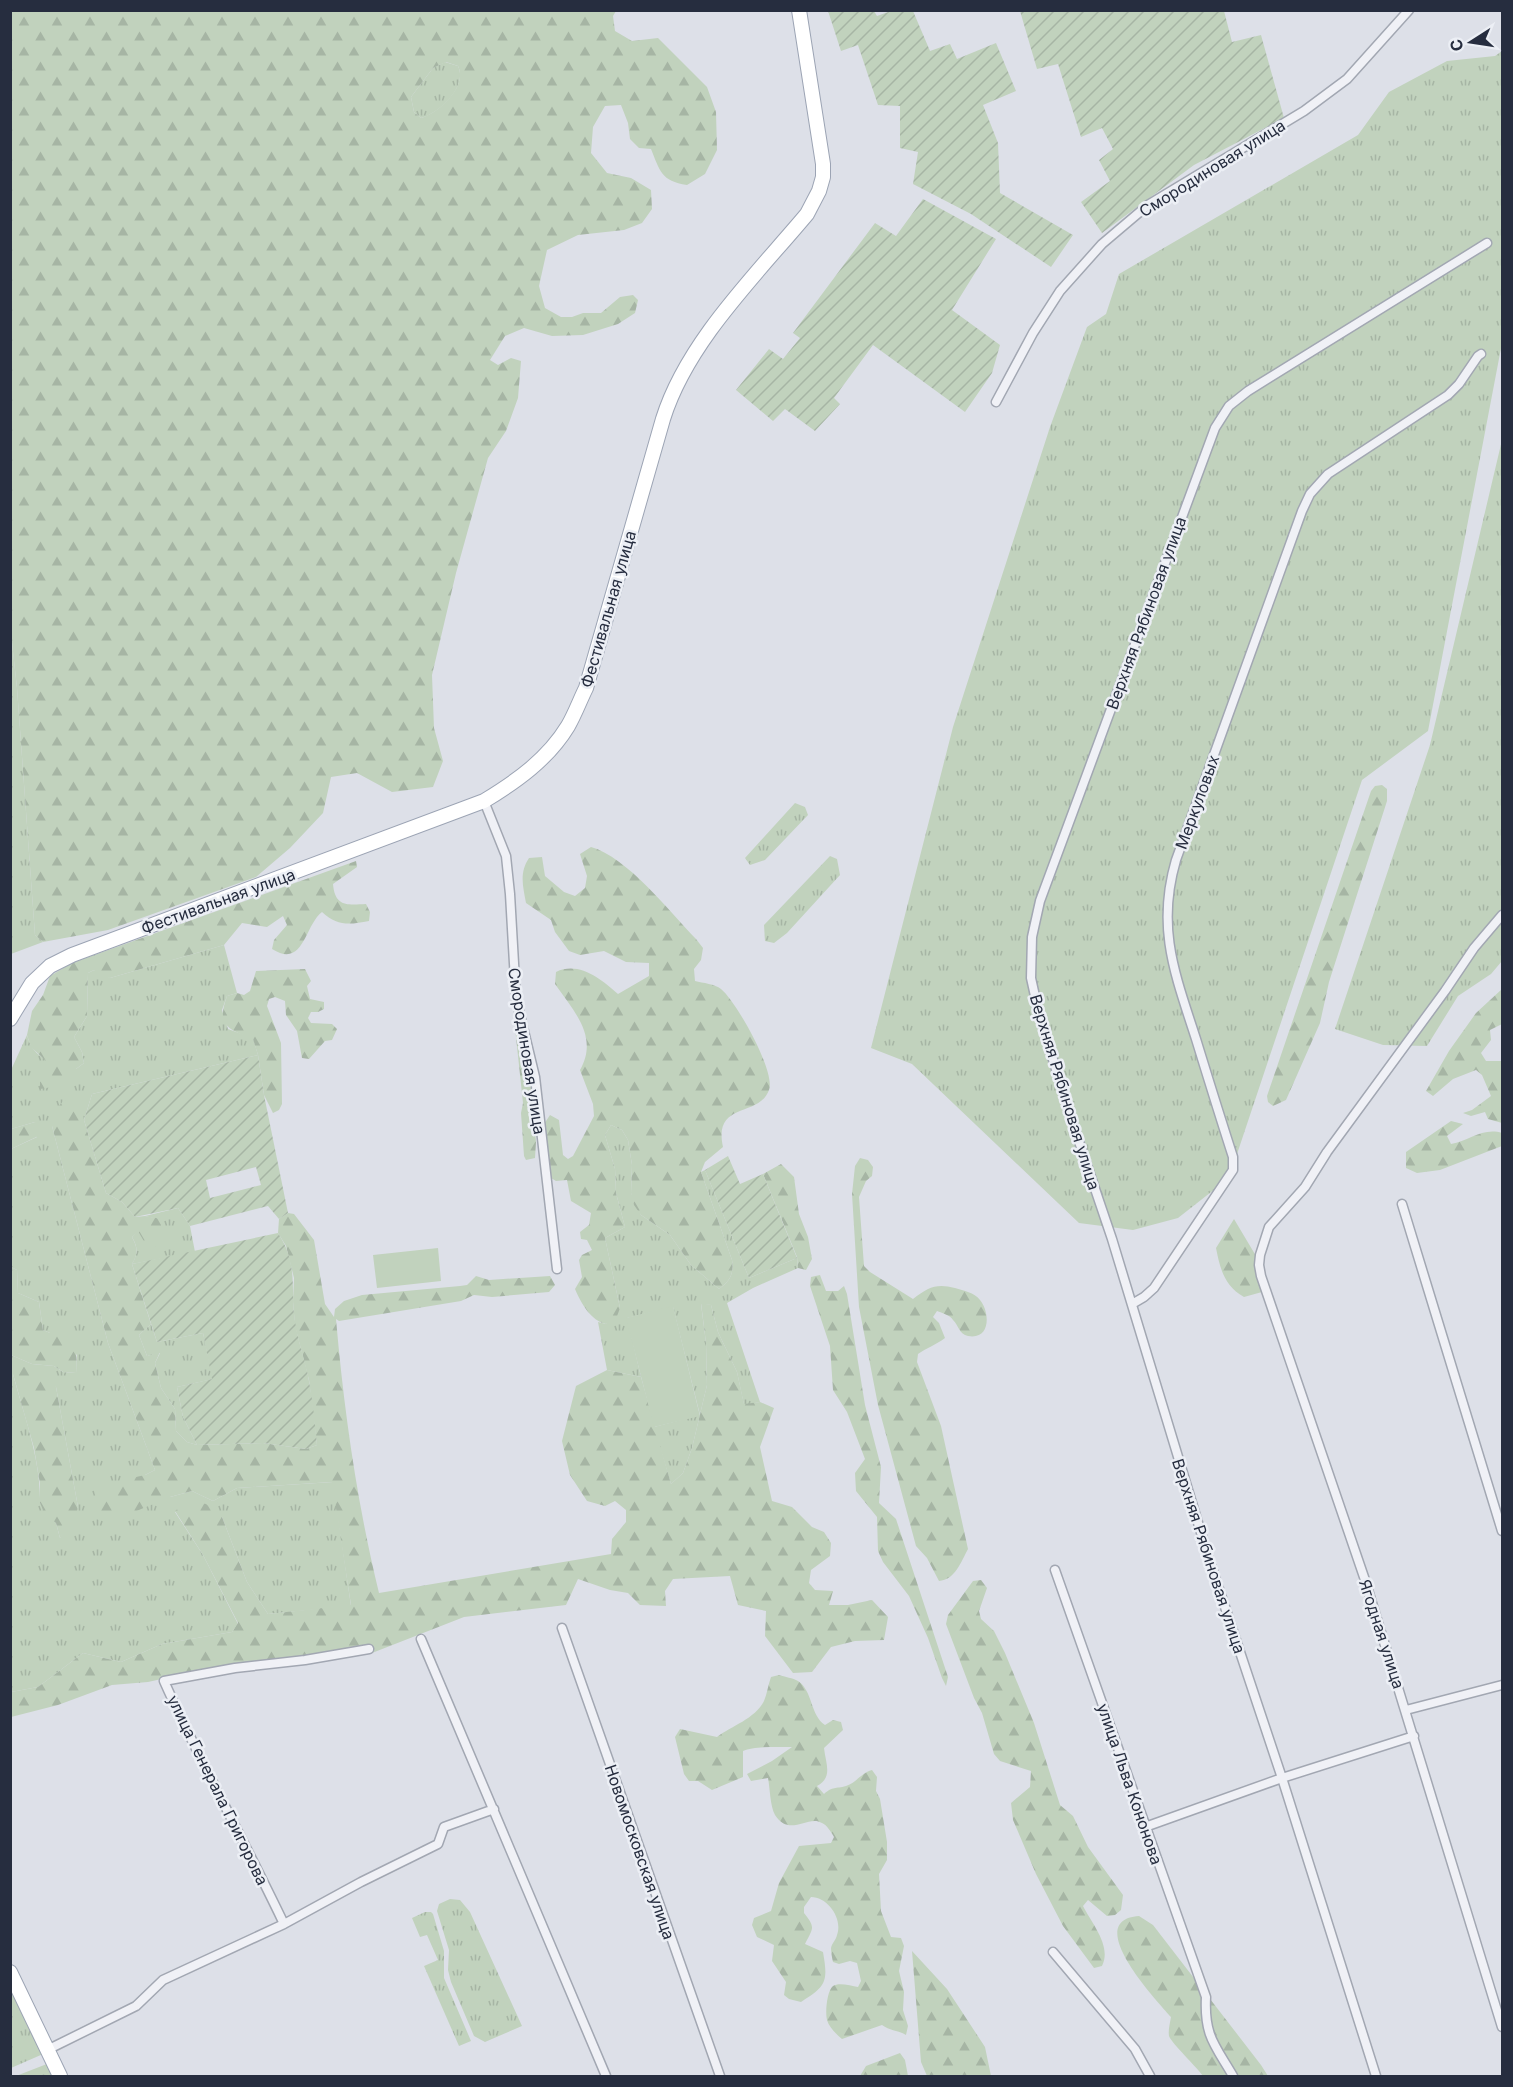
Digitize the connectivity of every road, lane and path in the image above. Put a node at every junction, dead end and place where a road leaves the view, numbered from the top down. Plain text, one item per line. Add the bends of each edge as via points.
1 (799, 10) edge
2 (1409, 10) edge
3 (1487, 243) dead end
4 (1481, 354) dead end
5 (996, 402) dead end
6 (484, 801) junction
7 (1503, 915) edge
8 (10, 1019) edge
9 (1402, 1203) dead end
10 (557, 1269) dead end
11 (1132, 1304) junction
12 (1503, 1531) edge
13 (1055, 1570) dead end
14 (562, 1628) dead end
15 (422, 1639) dead end
16 (369, 1649) dead end
17 (1503, 1685) edge
18 (1406, 1710) junction
19 (1414, 1736) junction
20 (1282, 1779) junction
21 (494, 1809) junction
22 (1145, 1827) junction
23 (284, 1924) junction
24 (1053, 1952) dead end
25 (10, 1972) edge
26 (1503, 2027) edge
27 (47, 2050) junction
28 (60, 2076) edge
29 (606, 2076) edge
30 (720, 2076) edge
31 (1150, 2076) edge
32 (1233, 2076) edge
33 (1376, 2076) edge

1 - 6 main road, Фестивальная улица via 821,143 823,177 819,191 807,214 700,343 677,381 586,688 568,726 541,760 516,782
2 - 5 street, Смородиновая улица via 1347,79 1304,111 1148,205 1102,244 1060,291
3 - 11 street, Верхняя Рябиновая улица via 1228,406 1215,428 1040,901 1032,937 1031,978 1039,1014
4 - 11 street, Меркуловых via 1448,395 1328,474 1302,511 1176,860 1168,896 1172,962 1233,1157 1233,1170 1154,1288
6 - 8 main road, Фестивальная улица via 72,955 50,966 32,983
6 - 10 street, Смородиновая улица via 506,856 516,998 535,1077
7 - 18 street, Ягодная улица via 1474,948 1305,1187 1269,1227 1258,1264
9 - 12 street
11 - 20 street, Верхняя Рябиновая улица via 1209,1559
13 - 22 street, улица Льва Кононова
14 - 30 street, Новомосковская улица
15 - 21 street
16 - 23 street, улица Генерала Григорова via 165,1681
17 - 18 street
18 - 19 street, Ягодная улица
19 - 20 street
19 - 26 street, Ягодная улица
20 - 22 street
20 - 33 street, Верхняя Рябиновая улица
21 - 23 street via 444,1827 438,1844
21 - 29 street
22 - 32 street, улица Льва Кононова via 1206,1997 1209,2036
23 - 27 street via 163,1980 136,2006
24 - 31 street via 1135,2049
25 - 27 main road
27 - 28 main road

